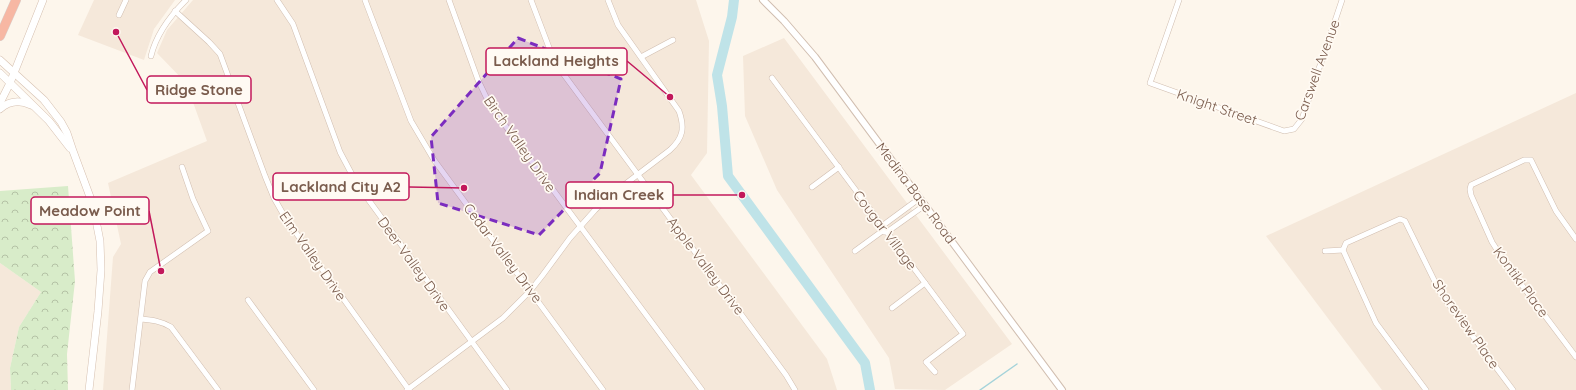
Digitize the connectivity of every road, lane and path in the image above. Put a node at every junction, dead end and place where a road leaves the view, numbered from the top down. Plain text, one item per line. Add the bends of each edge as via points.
1 (16, 0) edge
2 (43, 0) edge
3 (126, 0) edge
4 (186, 0) edge
5 (277, 0) edge
6 (365, 0) edge
7 (449, 0) edge
8 (532, 0) edge
9 (608, 0) edge
10 (763, 0) edge
11 (1179, 0) edge
12 (1342, 0) edge
13 (175, 12) junction
14 (119, 15) dead end
15 (1, 34) edge
16 (673, 40) dead end
17 (151, 56) dead end
18 (641, 57) junction
19 (0, 60) edge
20 (14, 72) junction
21 (0, 74) edge
22 (772, 78) dead end
23 (10, 83) junction
24 (0, 103) edge
25 (35, 107) junction
26 (0, 110) edge
27 (1284, 131) joint
28 (72, 151) junction
29 (182, 167) dead end
30 (839, 167) junction
31 (638, 174) junction
32 (812, 187) dead end
33 (920, 198) junction
34 (925, 205) junction
35 (882, 226) junction
36 (580, 227) junction
37 (881, 232) junction
38 (887, 232) junction
39 (1576, 239) edge
40 (1343, 250) junction
41 (1325, 251) dead end
42 (855, 252) dead end
43 (925, 283) junction
44 (530, 291) junction
45 (248, 300) dead end
46 (892, 308) dead end
47 (140, 319) junction
48 (472, 342) junction
49 (1576, 357) edge
50 (935, 372) dead end
51 (89, 390) edge
52 (132, 390) edge
53 (218, 390) edge
54 (314, 390) edge
55 (408, 390) edge
56 (507, 390) edge
57 (603, 390) edge
58 (702, 390) edge
59 (795, 390) edge
60 (1062, 390) edge
61 (1426, 390) edge
62 (1513, 390) edge

1 - 15 highway
2 - 20 main road
3 - 14 street
4 - 13 street
5 - 48 street, Deer Valley Drive via 293,24 340,152 357,184
6 - 44 street, Cedar Valley Drive via 417,134
7 - 36 street, Birch Valley Drive via 490,106
8 - 31 street, Apple Valley Drive via 553,58
9 - 18 street via 618,25
10 - 33 street, Medina Base Road via 806,47
11 - 27 street, Knight Street via 1150,83
12 - 27 street, Carswell Avenue via 1302,119 1294,129
13 - 17 street via 160,34
13 - 55 street, Elm Valley Drive via 220,54 274,198 286,219
16 - 18 street
18 - 31 street via 674,102 682,119 682,128 677,143
19 - 20 main road
20 - 23 main road
20 - 28 main road via 53,111 67,133
21 - 23 main road
22 - 30 street, Cougar Village
23 - 24 main road
23 - 25 main road
25 - 26 main road via 18,102 8,104
25 - 28 main road
28 - 51 main road via 93,205 100,241 98,311
29 - 47 street via 208,231 150,272 145,281
30 - 32 street
30 - 35 street, Cougar Village
31 - 36 street via 611,195
31 - 59 street, Apple Valley Drive
33 - 34 street, Medina Base Road
33 - 35 street
34 - 38 street
34 - 60 street, Medina Base Road
35 - 37 street
35 - 38 street, Cougar Village
36 - 44 street
36 - 58 street, Birch Valley Drive
37 - 38 street
37 - 42 street
38 - 43 street, Cougar Village
39 - 49 street, Kontiki Place via 1556,211 1531,160 1524,160 1471,185 1471,195 1492,242
40 - 41 street
40 - 61 street via 1376,323
40 - 62 street, Shoreview Place via 1346,243 1396,220 1405,221 1441,294
43 - 46 street
43 - 50 street, Cougar Village via 963,334 926,362
44 - 48 street
44 - 57 street, Cedar Valley Drive
45 - 54 street
47 - 52 street
47 - 53 street via 156,320 171,327
48 - 55 street
48 - 56 street, Deer Valley Drive

